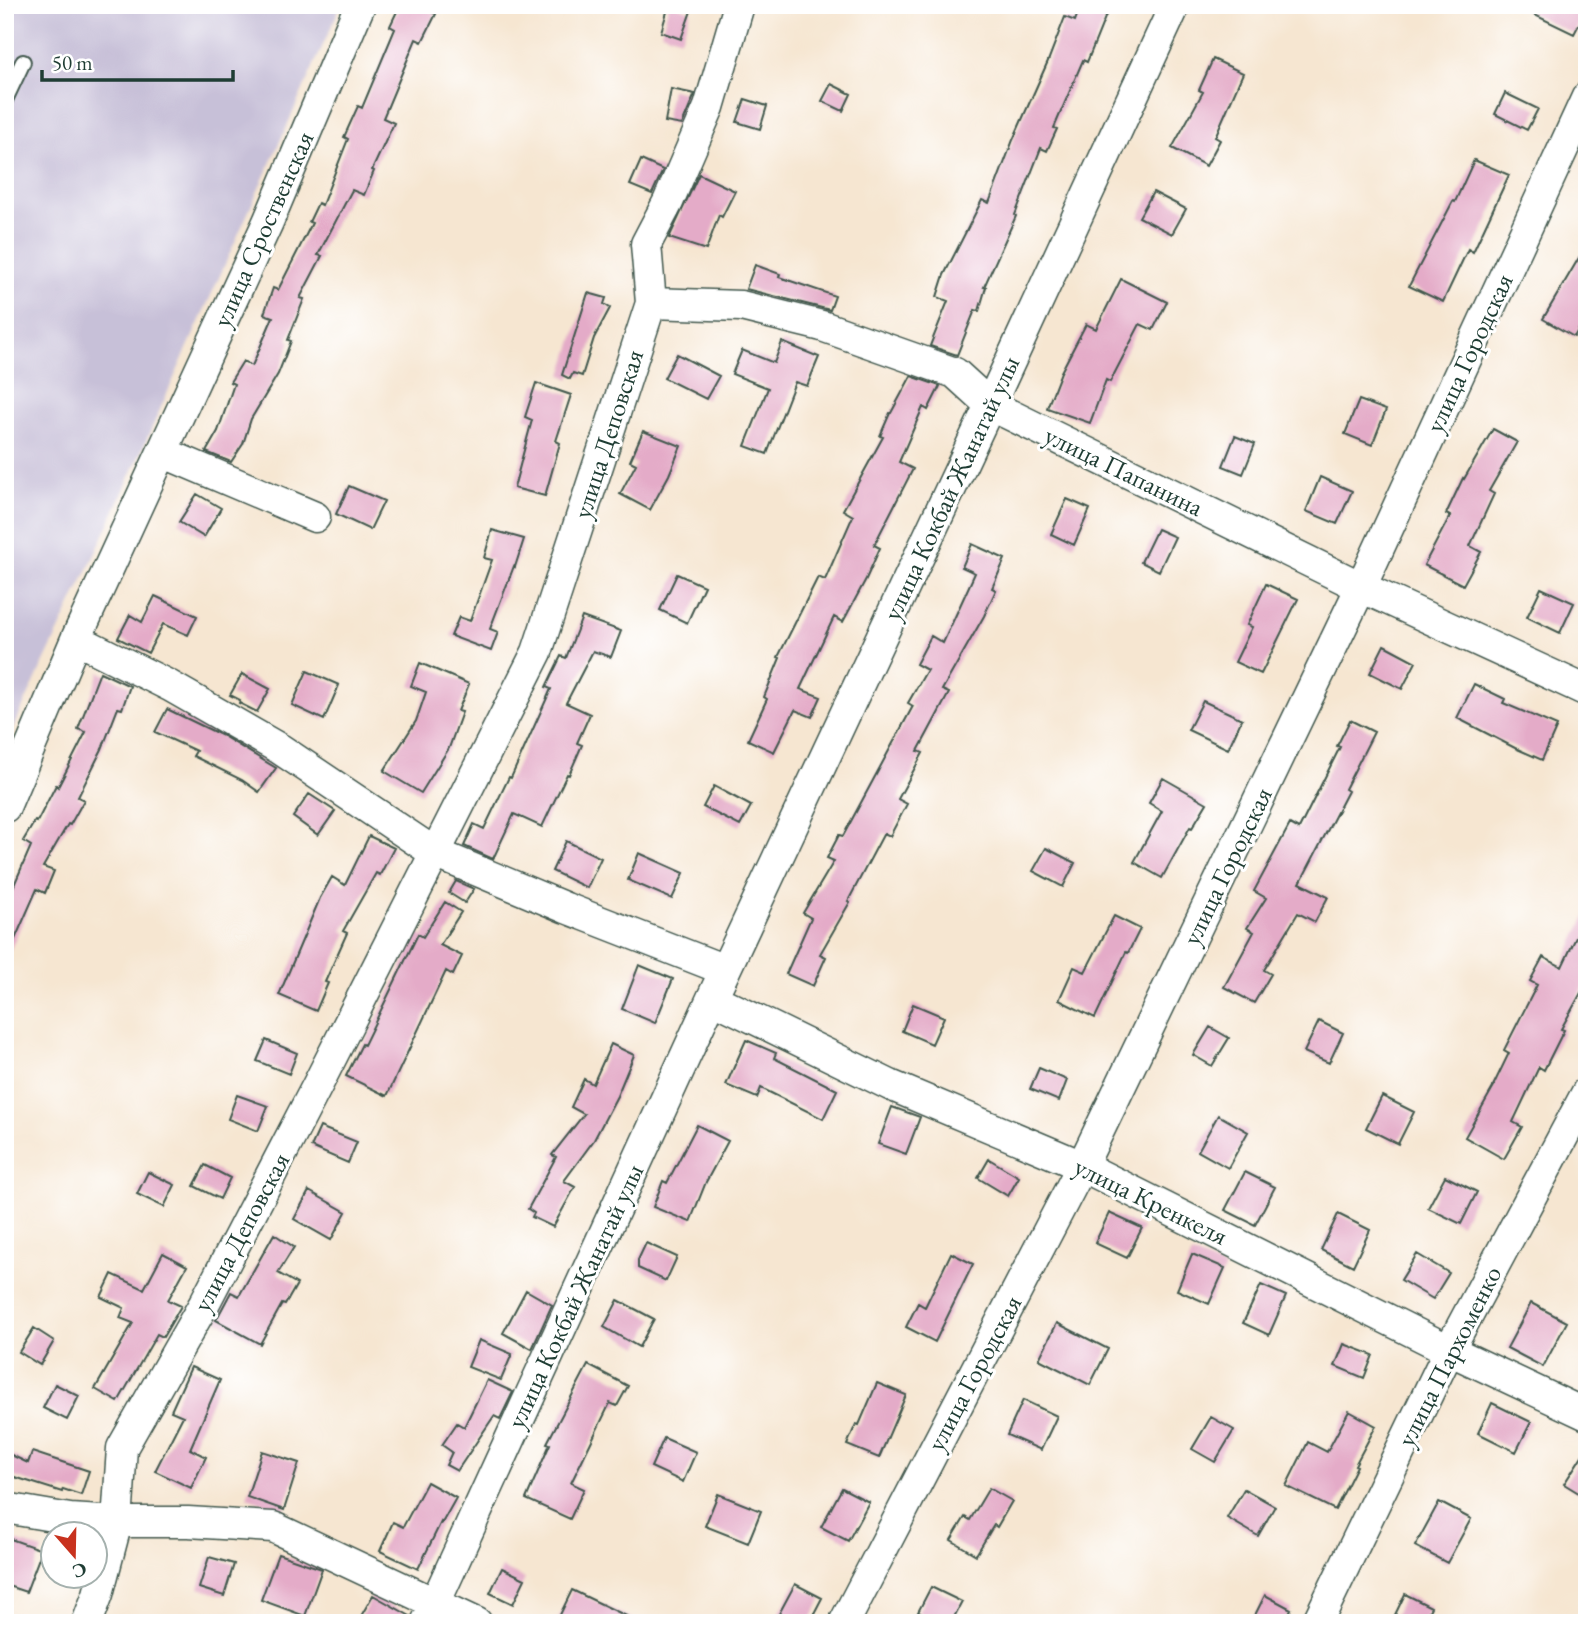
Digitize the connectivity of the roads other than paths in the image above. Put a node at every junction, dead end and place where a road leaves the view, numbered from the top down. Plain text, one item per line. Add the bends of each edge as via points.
1 (360, 5) edge
2 (739, 5) edge
3 (1175, 5) edge
4 (23, 62) dead end
5 (1587, 97) edge
6 (5, 100) edge
7 (651, 303) junction
8 (990, 405) junction
9 (162, 452) junction
10 (315, 517) dead end
11 (1361, 587) junction
12 (76, 639) junction
13 (1587, 691) edge
14 (5, 807) edge
15 (435, 853) junction
16 (725, 970) junction
17 (712, 998) junction
18 (1587, 1092) edge
19 (1082, 1166) junction
20 (1449, 1350) junction
21 (1587, 1415) edge
22 (5, 1508) edge
23 (117, 1522) junction
24 (431, 1613) edge
25 (87, 1623) edge
26 (477, 1623) edge
27 (844, 1623) edge
28 (1317, 1623) edge

1 - 9 street, улица Сроственская via 268,222
2 - 7 street, улица Деповская via 709,107 646,244
3 - 8 street, улица Кокбай Жанатай улы
4 - 6 lane
5 - 11 street, улица Городская
7 - 8 street, улица Папанина via 741,306 822,326 955,373
7 - 15 street, улица Деповская via 537,652
8 - 11 street, улица Папанина
8 - 16 street, улица Кокбай Жанатай улы
9 - 10 street
9 - 12 street, улица Сроственская
11 - 13 street, улица Папанина
11 - 19 street, улица Городская
12 - 14 street, улица Сроственская
12 - 15 street via 280,749
15 - 16 street
15 - 23 street, улица Деповская via 204,1304 122,1448
16 - 17 street, улица Кокбай Жанатай улы
17 - 19 street, улица Кренкеля via 890,1085
17 - 24 street, улица Кокбай Жанатай улы
18 - 20 street, улица Пархоменко
19 - 20 street, улица Кренкеля
19 - 27 street, улица Городская
20 - 21 street, улица Кренкеля
20 - 28 street, улица Пархоменко
22 - 23 street
23 - 24 street via 273,1527
23 - 25 street, улица Деповская
24 - 26 street

